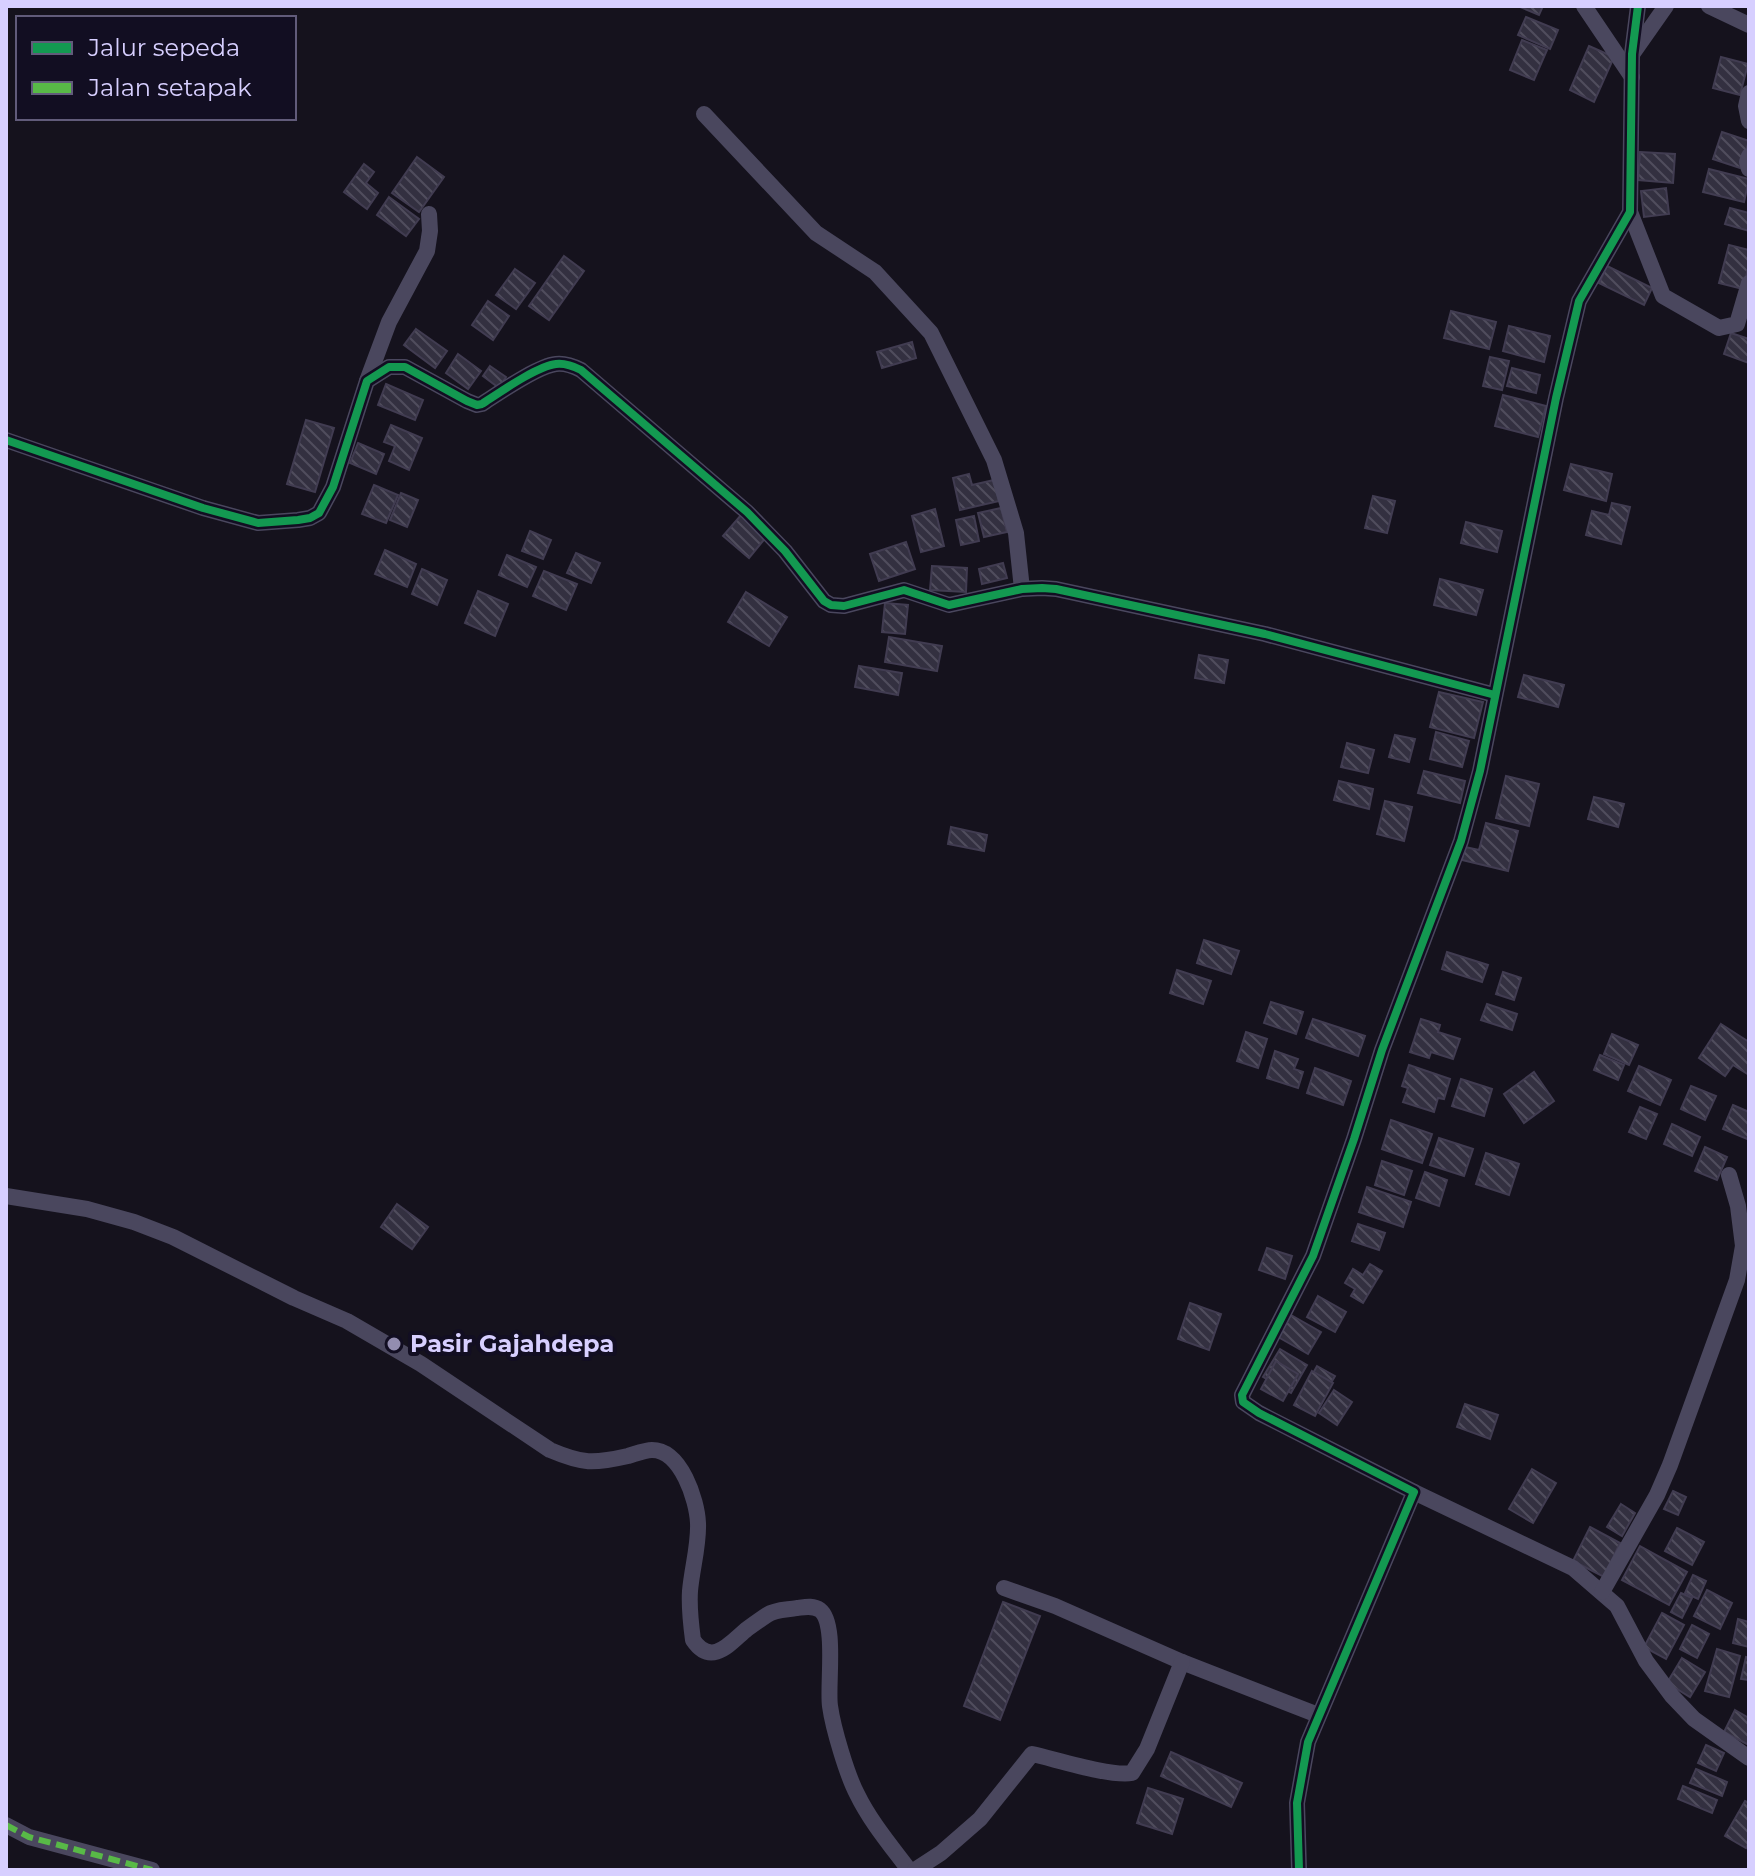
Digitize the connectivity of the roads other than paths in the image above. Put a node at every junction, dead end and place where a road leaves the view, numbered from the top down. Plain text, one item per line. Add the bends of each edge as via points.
1 (1584, 6) edge
2 (1638, 6) edge
3 (1666, 6) edge
4 (1709, 6) edge
5 (1749, 25) edge
6 (1632, 54) junction
7 (1632, 77) junction
8 (1749, 93) edge
9 (704, 114) dead end
10 (1749, 121) edge
11 (1749, 156) edge
12 (1749, 169) edge
13 (1630, 212) junction
14 (429, 214) dead end
15 (1749, 283) edge
16 (367, 381) junction
17 (6, 440) edge
18 (1022, 589) junction
19 (1495, 695) junction
20 (1729, 1175) dead end
21 (6, 1196) edge
22 (1414, 1492) junction
23 (1004, 1588) dead end
24 (1602, 1592) junction
25 (1182, 1662) junction
26 (1318, 1715) junction
27 (1749, 1758) edge
28 (6, 1825) edge
29 (152, 1870) edge
30 (912, 1870) edge
31 (1299, 1870) edge

1 - 7 street
2 - 6 street
3 - 6 street
4 - 5 street
6 - 7 street
7 - 13 street
8 - 10 street
9 - 18 street via 816,233 875,272 931,333 994,460 1016,533
11 - 12 street
13 - 15 street via 1663,296 1719,328 1737,324
13 - 19 street via 1579,301
14 - 16 street via 427,251 389,322
16 - 17 street via 333,487 319,513 281,523 258,523 203,508
16 - 18 street via 389,367 405,367 477,405 546,366 574,367 747,512 831,605 904,590 953,604
18 - 19 street via 1056,589 1265,634
19 - 22 street via 1461,841 1382,1050 1313,1256 1242,1395 1243,1402 1259,1413
20 - 24 street via 1743,1246 1737,1280 1670,1465
21 - 30 street via 87,1209 173,1237 347,1321 550,1450 584,1462 653,1450 668,1455 693,1494 698,1524 690,1594 693,1640 705,1652 717,1653 771,1612 819,1609 829,1630 830,1705 851,1780 880,1832
22 - 24 street via 1573,1568
22 - 26 street
23 - 25 street
24 - 27 street via 1617,1606 1672,1696 1694,1719
25 - 26 street
25 - 30 street via 1132,1773 1032,1754 980,1819
26 - 31 street via 1297,1803
28 - 29 street via 29,1837

